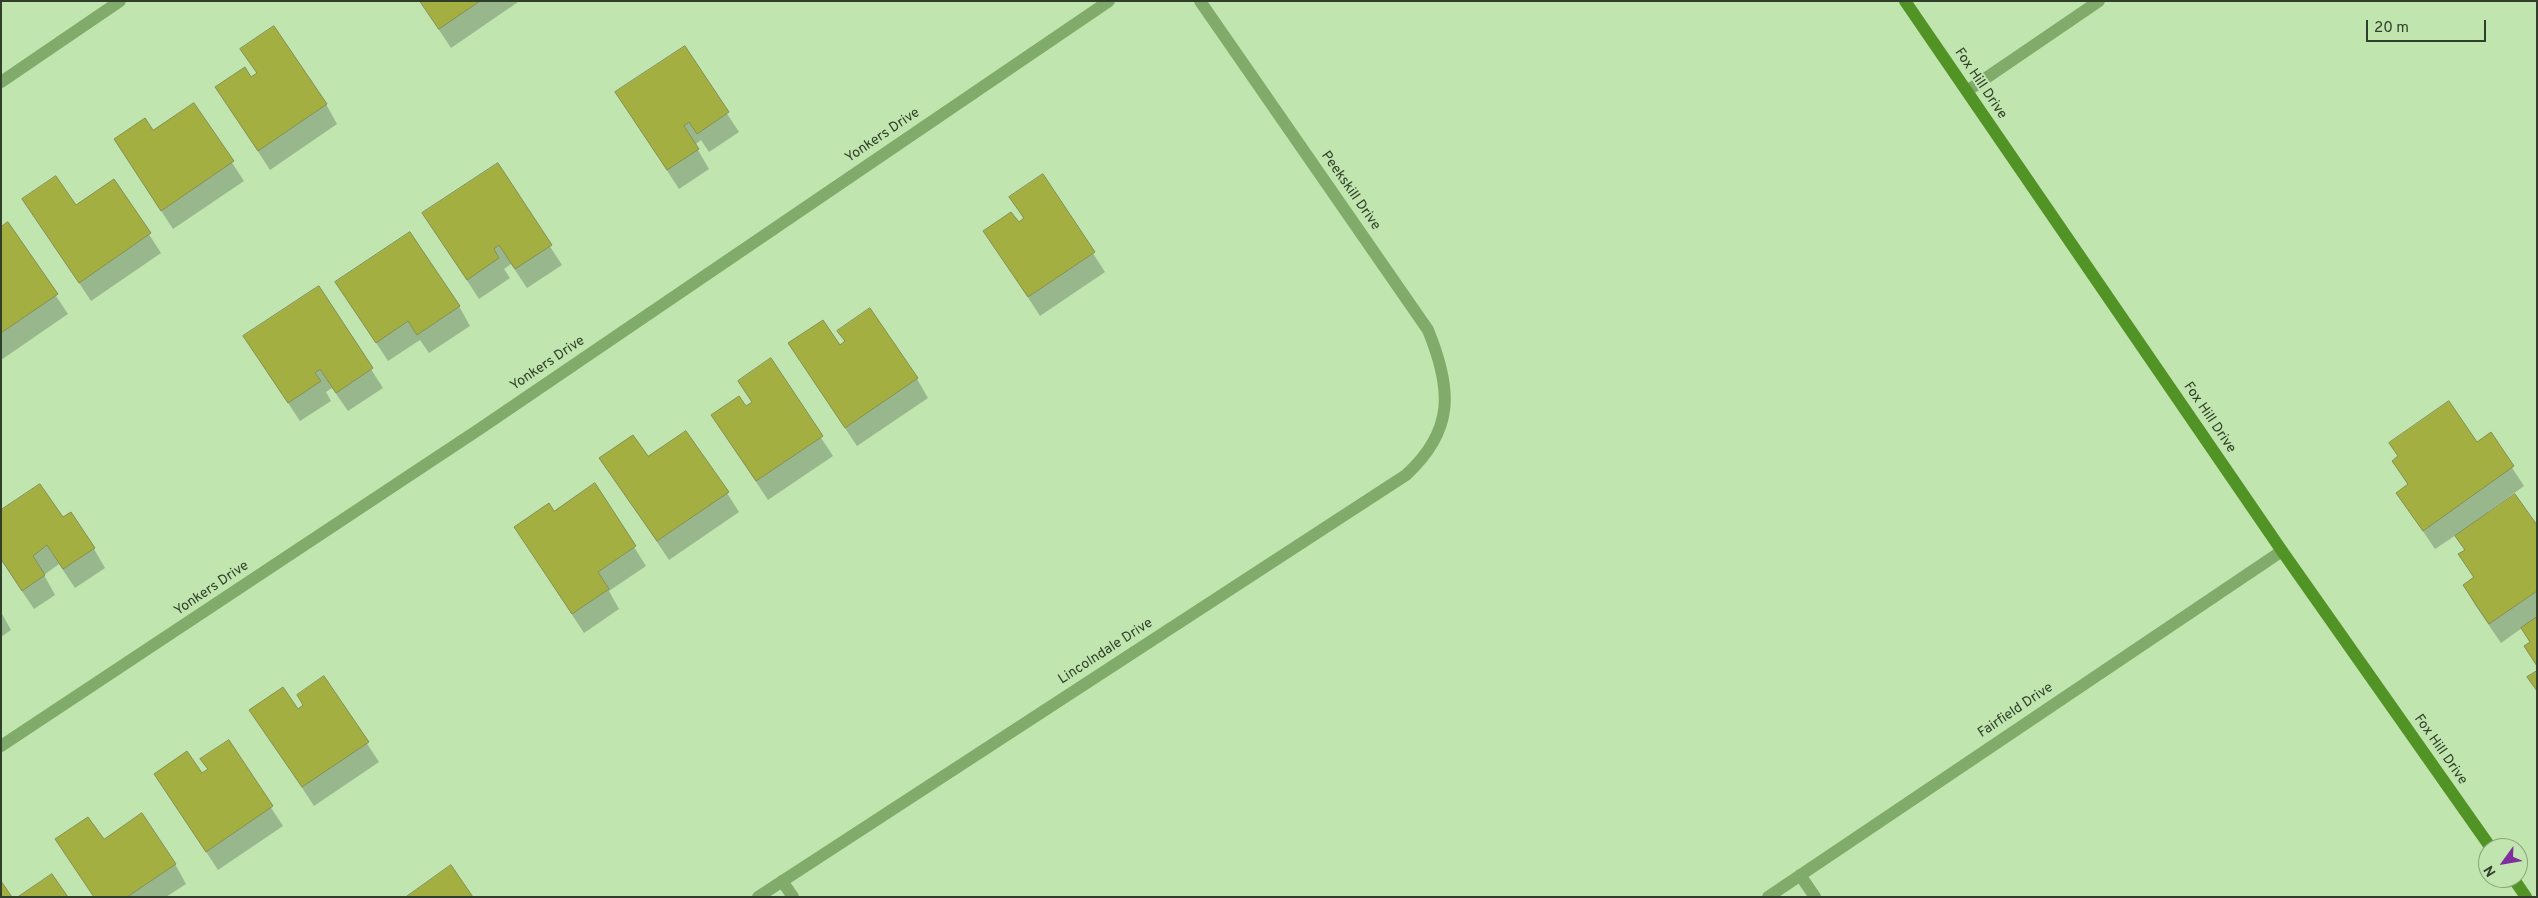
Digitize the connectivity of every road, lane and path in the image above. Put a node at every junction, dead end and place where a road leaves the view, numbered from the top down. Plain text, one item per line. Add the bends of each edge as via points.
1 (120, 1) edge
2 (1109, 1) edge
3 (1200, 1) edge
4 (1905, 1) edge
5 (2099, 1) edge
6 (1, 82) edge
7 (1967, 91) junction
8 (1445, 411) joint
9 (2282, 551) junction
10 (1, 746) edge
11 (2484, 838) edge
12 (1800, 875) junction
13 (782, 881) junction
14 (758, 897) edge
15 (793, 897) edge
16 (1768, 897) edge
17 (1815, 897) edge

1 - 6 street
2 - 10 street, Yonkers Drive via 481,428
3 - 8 street, Peekskill Drive via 1428,330 1440,358
4 - 7 street, Fox Hill Drive
5 - 7 street
7 - 9 street, Fox Hill Drive
8 - 13 street, Lincolndale Drive via 1436,441 1406,475
9 - 11 street, Fox Hill Drive
9 - 12 street, Fairfield Drive
12 - 16 street, Fairfield Drive
12 - 17 street
13 - 14 street, Lincolndale Drive
13 - 15 street

